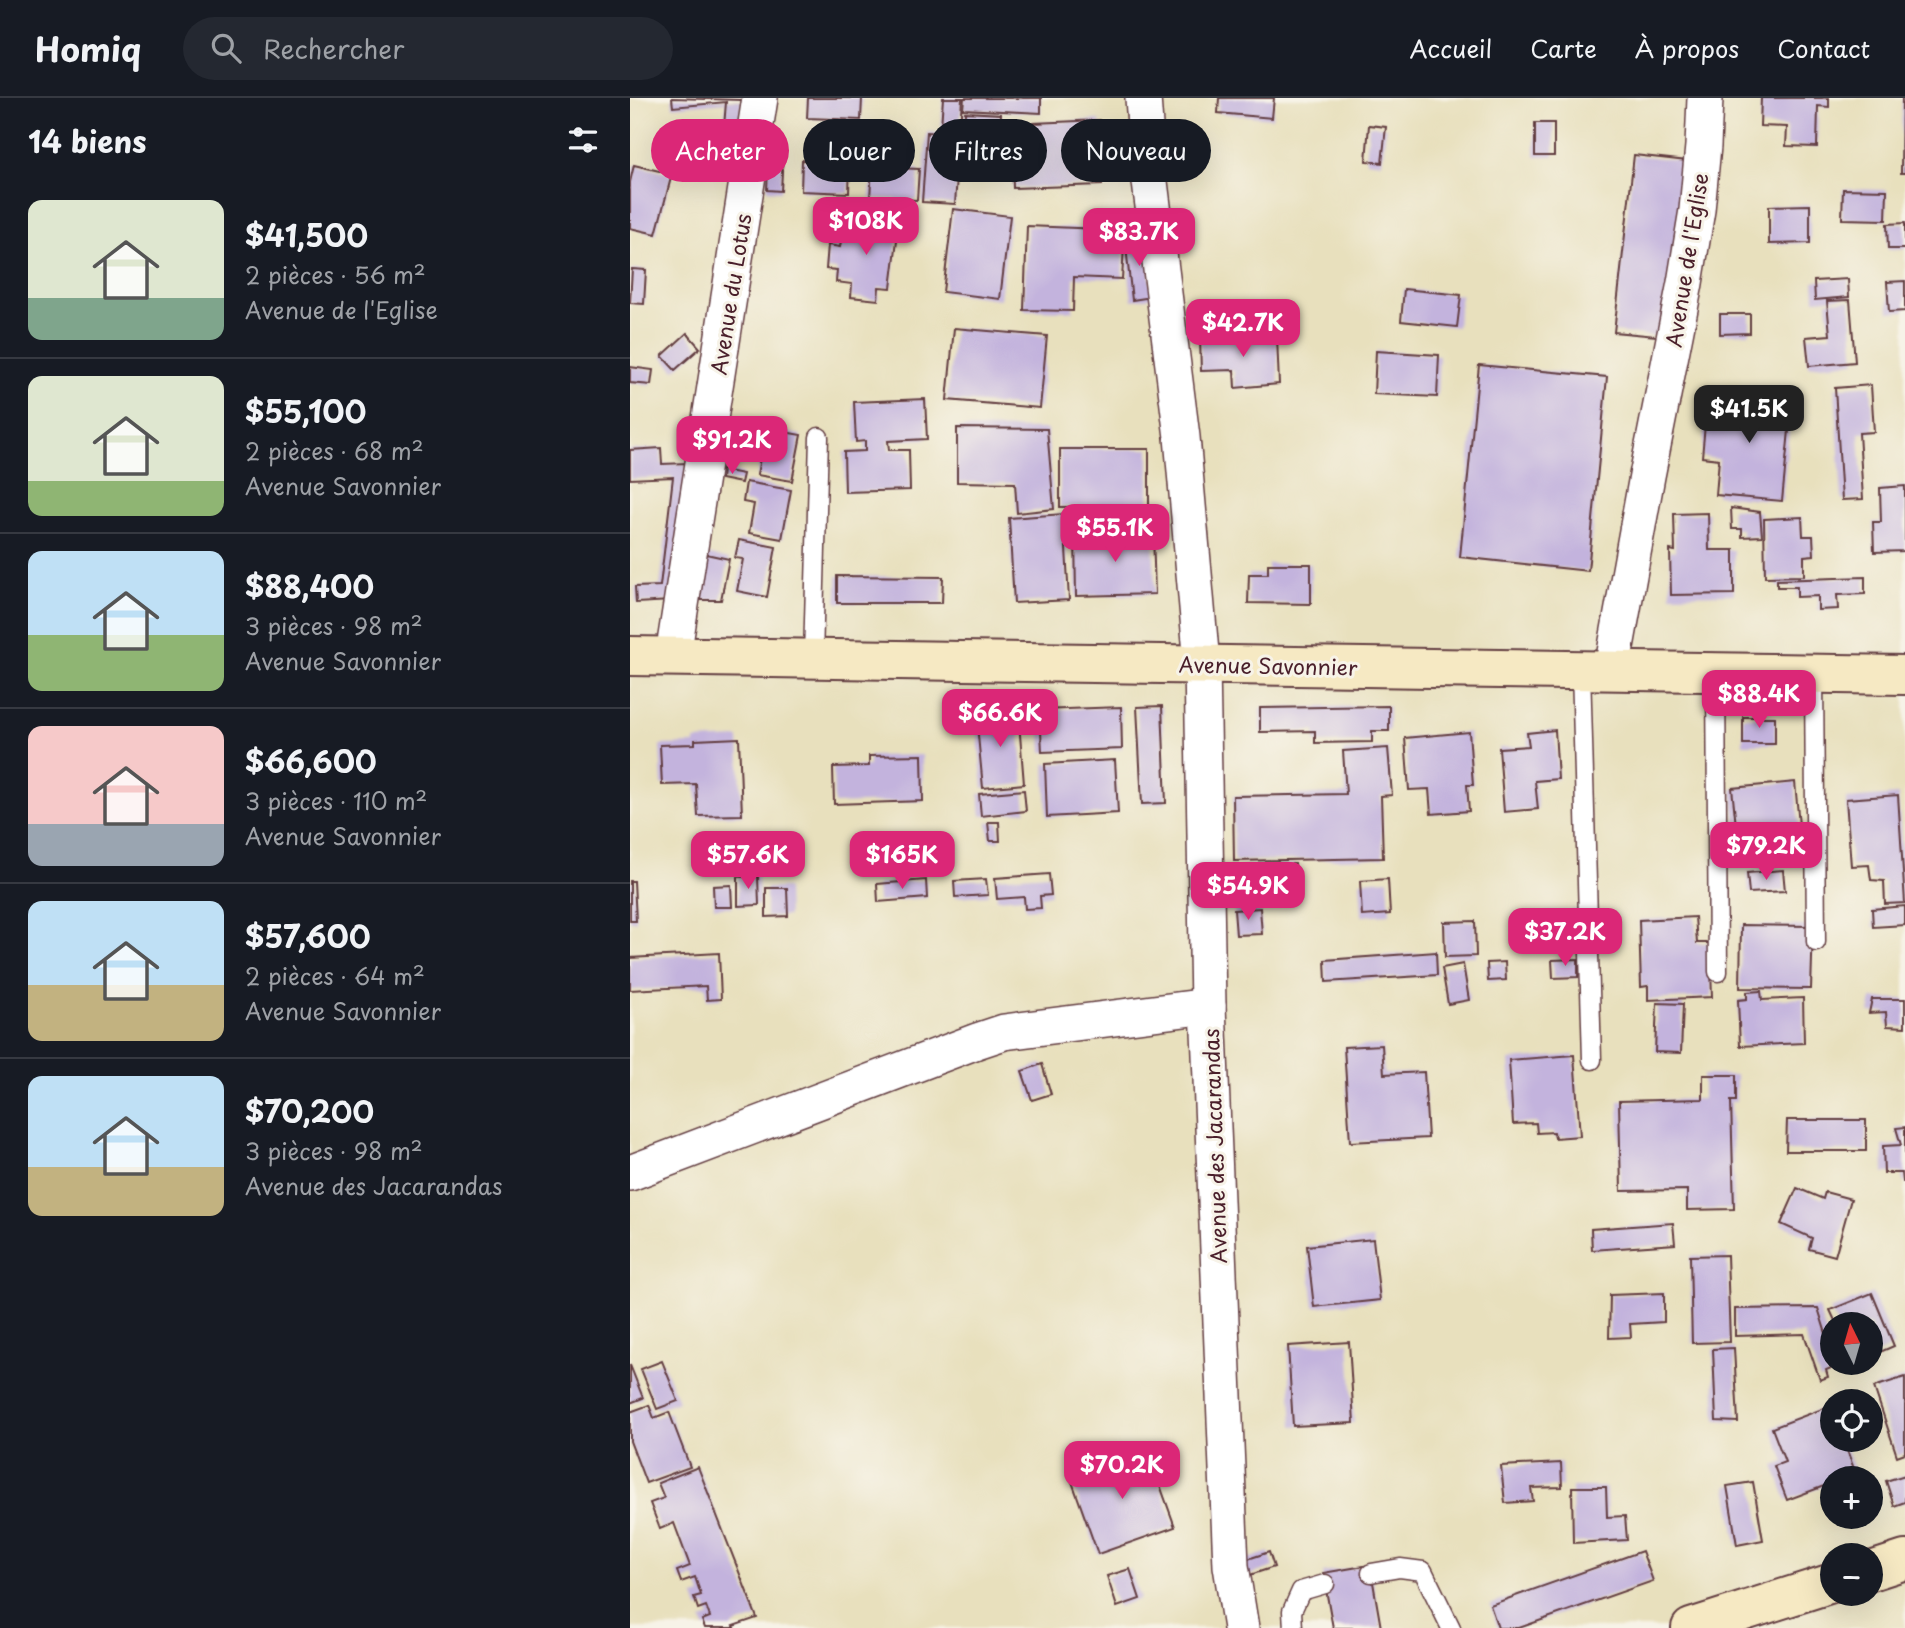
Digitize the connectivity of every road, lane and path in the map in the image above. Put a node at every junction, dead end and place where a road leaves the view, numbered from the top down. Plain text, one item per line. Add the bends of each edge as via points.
1 (760, 98) edge
2 (1143, 98) edge
3 (1705, 98) edge
4 (818, 437) dead end
5 (630, 656) edge
6 (673, 656) junction
7 (814, 658) junction
8 (1202, 664) junction
9 (1596, 669) junction
10 (1716, 673) junction
11 (1814, 674) junction
12 (1905, 675) edge
13 (1816, 942) dead end
14 (1718, 972) dead end
15 (1208, 1006) junction
16 (1592, 1060) dead end
17 (630, 1173) edge
18 (1905, 1560) edge
19 (1883, 1567) edge
20 (1371, 1573) dead end
21 (1325, 1584) dead end
22 (1820, 1587) edge
23 (1241, 1628) edge
24 (1293, 1628) edge
25 (1451, 1628) edge
26 (1691, 1628) edge

1 - 6 street, Avenue du Lotus
2 - 8 street, Avenue des Jacarandas via 1182,438
3 - 9 street, Avenue de l'Eglise via 1697,211 1685,283 1647,476
4 - 7 lane
5 - 6 street, Avenue Savonnier
6 - 7 street, Avenue Savonnier
7 - 8 street, Avenue Savonnier
8 - 9 street, Avenue Savonnier
8 - 15 street, Avenue des Jacarandas
9 - 10 street, Avenue Savonnier
9 - 16 lane
10 - 11 street, Avenue Savonnier
10 - 14 lane
11 - 12 street, Avenue Savonnier
11 - 13 lane
15 - 17 street via 1004,1032
15 - 23 street, Avenue des Jacarandas via 1231,1566
18 - 19 street
20 - 25 lane via 1423,1571
21 - 24 lane via 1301,1591 1292,1611
22 - 26 street

